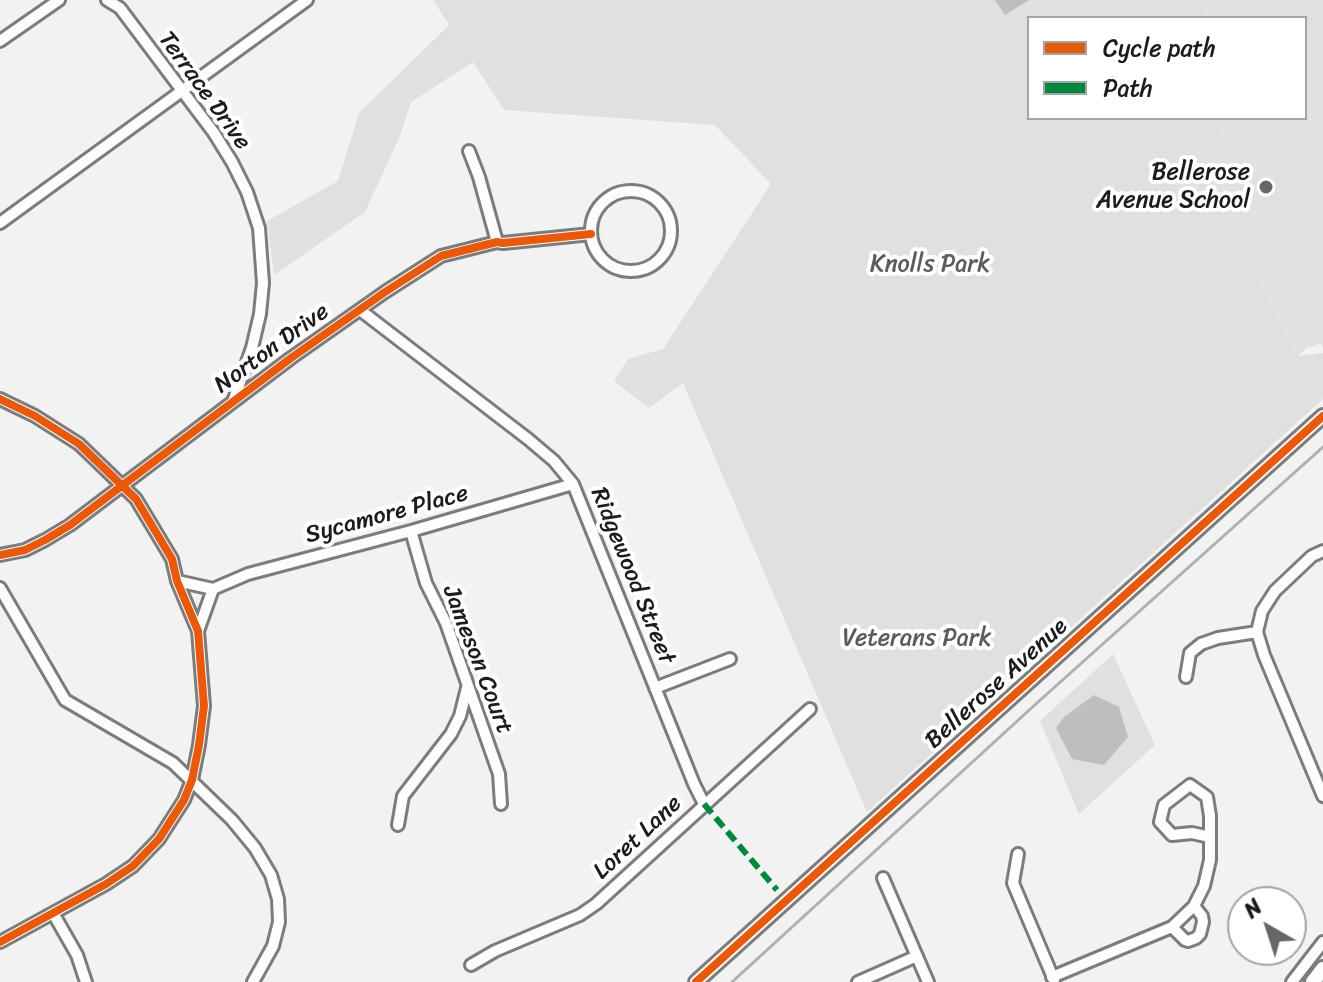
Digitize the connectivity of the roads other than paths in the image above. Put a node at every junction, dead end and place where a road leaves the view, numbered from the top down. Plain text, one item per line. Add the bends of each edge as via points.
1 (59, 0) edge
2 (107, 0) edge
3 (307, 0) edge
4 (119, 4) edge
5 (0, 41) edge
6 (182, 92) junction
7 (469, 151) dead end
8 (0, 223) edge
9 (591, 234) junction
10 (497, 242) junction
11 (360, 310) junction
12 (0, 399) edge
13 (234, 401) junction
14 (1323, 416) edge
15 (573, 484) junction
16 (122, 486) junction
17 (411, 531) junction
18 (1323, 551) edge
19 (0, 555) edge
20 (177, 581) junction
21 (0, 588) edge
22 (213, 589) junction
23 (198, 631) junction
24 (1257, 632) junction
25 (730, 659) dead end
26 (1186, 677) dead end
27 (467, 686) junction
28 (655, 688) junction
29 (810, 709) dead end
30 (192, 780) junction
31 (1323, 796) edge
32 (501, 804) dead end
33 (704, 804) junction
34 (398, 825) dead end
35 (1210, 837) junction
36 (1018, 854) dead end
37 (883, 878) dead end
38 (1194, 906) junction
39 (53, 913) junction
40 (1172, 927) junction
41 (0, 942) edge
42 (1323, 942) edge
43 (917, 956) junction
44 (471, 965) dead end
45 (1323, 969) edge
46 (1053, 980) edge
47 (86, 982) edge
48 (253, 982) edge
49 (696, 982) edge
50 (858, 982) edge
51 (928, 982) edge
52 (1292, 982) edge
53 (1313, 982) edge

1 - 5 street
2 - 4 street, Terrace Drive
3 - 6 street
4 - 6 street, Terrace Drive
6 - 8 street
6 - 13 street, Terrace Drive via 232,162 259,228 260,314
7 - 10 street
9 - 9 street via 598,208 620,192 648,194 667,213 671,227 665,251 634,270 610,265
9 - 10 street, Norton Drive
10 - 11 street, Norton Drive via 441,256
11 - 13 street, Norton Drive
11 - 15 street, Ridgewood Street via 528,439
12 - 16 street via 79,444
13 - 16 street, Norton Drive
14 - 49 street, Bellerose Avenue
15 - 17 street, Sycamore Place
15 - 28 street, Ridgewood Street
16 - 19 street, Norton Drive via 45,540
16 - 20 street via 136,499 172,559
17 - 22 street, Sycamore Place via 248,574
17 - 27 street, Jameson Court
18 - 24 street via 1275,591
20 - 22 street
20 - 23 street
21 - 30 street via 65,700 173,763
22 - 23 street
23 - 30 street via 204,706
24 - 26 street via 1201,644 1190,653
24 - 31 street
25 - 28 street
27 - 32 street, Jameson Court via 499,774
27 - 34 street via 451,734 403,796
28 - 33 street, Ridgewood Street
29 - 33 street, Loret Lane
30 - 39 street via 175,817 133,866
30 - 48 street via 248,838 271,875 279,922 273,946
33 - 44 street, Loret Lane via 596,904
35 - 35 street via 1207,797 1190,785 1164,805 1160,822 1172,835
35 - 38 street via 1204,886
36 - 46 street via 1013,883
37 - 43 street
38 - 40 street
38 - 40 street via 1203,922 1196,938 1185,940
39 - 41 street
39 - 47 street
40 - 46 street
42 - 52 street
43 - 50 street
43 - 51 street
45 - 53 main road

